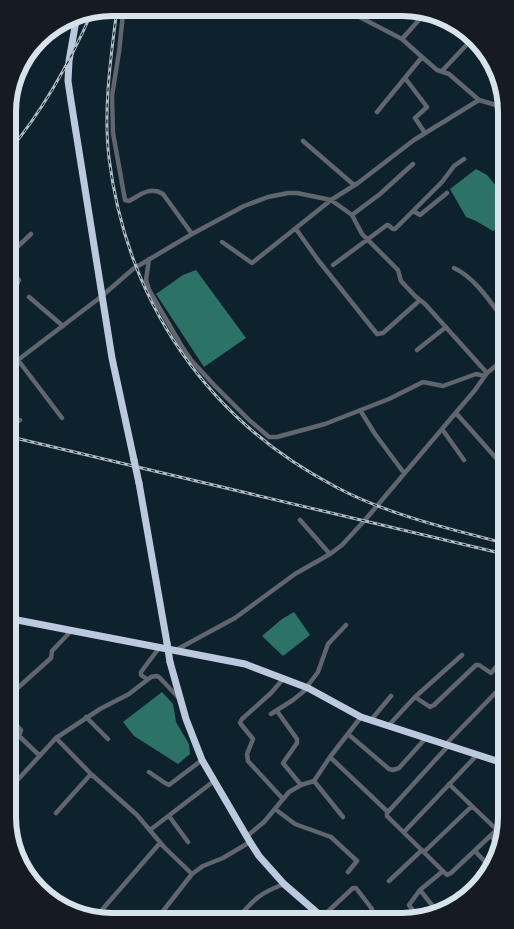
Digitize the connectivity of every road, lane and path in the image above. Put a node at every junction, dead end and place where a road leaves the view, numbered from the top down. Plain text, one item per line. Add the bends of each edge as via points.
1 (123, 16) edge
2 (360, 17) edge
3 (420, 18) edge
4 (74, 24) edge
5 (402, 38) junction
6 (468, 43) edge
7 (422, 58) junction
8 (442, 71) junction
9 (405, 78) junction
10 (479, 100) junction
11 (498, 105) edge
12 (378, 112) dead end
13 (425, 133) junction
14 (303, 141) dead end
15 (464, 159) dead end
16 (413, 164) dead end
17 (354, 185) junction
18 (448, 192) dead end
19 (331, 200) junction
20 (413, 211) junction
21 (352, 216) junction
22 (296, 229) junction
23 (31, 234) dead end
24 (192, 234) junction
25 (368, 239) junction
26 (222, 242) dead end
27 (16, 248) edge
28 (149, 259) junction
29 (333, 265) dead end
30 (454, 268) dead end
31 (29, 296) dead end
32 (102, 296) junction
33 (420, 300) junction
34 (498, 313) edge
35 (63, 326) junction
36 (446, 327) junction
37 (417, 350) dead end
38 (18, 360) joint
39 (498, 364) edge
40 (486, 374) junction
41 (360, 410) junction
42 (456, 413) junction
43 (62, 418) dead end
44 (20, 420) dead end
45 (16, 423) edge
46 (442, 429) junction
47 (464, 460) dead end
48 (498, 460) edge
49 (404, 473) junction
50 (300, 520) dead end
51 (330, 554) junction
52 (16, 620) edge
53 (346, 625) dead end
54 (71, 631) junction
55 (159, 648) junction
56 (174, 650) junction
57 (462, 655) dead end
58 (498, 665) edge
59 (284, 678) junction
60 (147, 679) junction
61 (307, 688) junction
62 (16, 689) edge
63 (498, 691) edge
64 (391, 696) dead end
65 (415, 697) junction
66 (180, 699) junction
67 (277, 711) junction
68 (271, 714) dead end
69 (86, 717) junction
70 (361, 717) junction
71 (371, 720) junction
72 (16, 726) edge
73 (388, 726) junction
74 (348, 734) junction
75 (56, 738) junction
76 (108, 739) dead end
77 (425, 739) junction
78 (447, 745) junction
79 (477, 755) junction
80 (40, 756) junction
81 (330, 757) junction
82 (202, 760) junction
83 (498, 762) edge
84 (149, 772) dead end
85 (91, 774) junction
86 (214, 781) junction
87 (314, 781) junction
88 (16, 782) edge
89 (449, 784) junction
90 (301, 785) junction
91 (283, 799) junction
92 (472, 806) junction
93 (275, 808) junction
94 (388, 812) junction
95 (56, 813) dead end
96 (169, 816) junction
97 (343, 817) dead end
98 (150, 830) junction
99 (497, 830) joint
100 (404, 832) junction
101 (491, 836) junction
102 (248, 839) junction
103 (495, 840) edge
104 (188, 842) dead end
105 (160, 843) junction
106 (423, 851) junction
107 (475, 851) junction
108 (486, 863) edge
109 (443, 871) junction
110 (348, 872) dead end
111 (192, 874) junction
112 (388, 881) dead end
113 (284, 884) junction
114 (420, 890) junction
115 (434, 907) edge
116 (372, 909) dead end
117 (100, 912) edge
118 (414, 912) edge
119 (161, 913) edge
120 (242, 913) edge
121 (317, 913) edge
122 (326, 913) edge

1 - 24 street via 112,96 113,134 125,200 157,190
2 - 5 street
3 - 5 street
4 - 32 highway via 68,81
5 - 7 street
6 - 8 street
7 - 8 street
7 - 9 street
8 - 10 street
9 - 12 street
9 - 13 street via 426,107 415,118
10 - 11 street
10 - 13 street
13 - 17 street
14 - 17 street
15 - 20 street
16 - 21 street
17 - 19 street
18 - 20 street via 420,215
19 - 21 street
19 - 22 street
19 - 24 street via 296,193 268,197
20 - 25 street via 394,230 388,225
21 - 25 street
22 - 26 street via 252,263
22 - 33 street via 377,334 383,333
23 - 27 street
24 - 28 street
25 - 29 street
25 - 33 street via 398,270 401,281
28 - 32 street via 132,269
28 - 41 street via 146,280 149,290 181,345 214,385 265,435 277,437
30 - 34 street via 478,287
31 - 35 street
32 - 35 street
32 - 66 highway, bridge via 170,662
33 - 36 street
35 - 38 street
36 - 37 street
36 - 40 street
38 - 43 street
39 - 40 street
40 - 41 street via 476,374 443,386 424,382
40 - 42 street
41 - 49 street
42 - 46 street
42 - 48 street
44 - 45 street
46 - 47 street
46 - 49 street
49 - 51 street via 347,540
50 - 51 street
51 - 56 street via 295,574 235,618
52 - 54 highway
53 - 61 street via 328,644 318,672
54 - 55 highway
54 - 62 street via 52,651 51,658
55 - 56 highway
55 - 60 street via 141,672 141,676
56 - 59 highway via 244,664
57 - 65 street
58 - 65 street via 490,673 476,665 430,707
59 - 61 highway
59 - 91 street via 240,721 254,739 247,754 248,761
60 - 66 street via 160,678
60 - 69 street via 129,694
61 - 67 street
61 - 70 highway
63 - 78 street
64 - 71 street
65 - 73 street
66 - 82 highway
67 - 68 street
67 - 90 street via 298,739 283,763
69 - 75 street
69 - 76 street
70 - 71 highway
70 - 74 street
71 - 73 highway
72 - 80 street via 21,730 19,736
73 - 77 highway
74 - 77 street via 394,770 400,768
74 - 81 street
75 - 80 street
75 - 85 street
77 - 78 highway
78 - 79 highway
78 - 94 street
79 - 83 highway
79 - 89 street
80 - 88 street
81 - 87 street
81 - 94 street
82 - 84 street via 169,785
82 - 86 highway
85 - 95 street
85 - 98 street
86 - 96 street
86 - 102 highway
87 - 90 street
87 - 97 street
89 - 92 street
89 - 100 street
90 - 91 street
91 - 93 street
92 - 99 street
92 - 106 street
93 - 102 street
93 - 110 street via 295,824 331,837 347,850 356,861
94 - 100 street via 387,816
96 - 98 street
96 - 104 street
98 - 105 street
99 - 101 street
100 - 106 street
101 - 103 street
101 - 107 street
102 - 111 street via 223,858
102 - 113 highway
105 - 111 street
105 - 117 street
106 - 109 street
106 - 112 street
107 - 108 street
107 - 109 street via 449,874
109 - 114 street
111 - 119 street
113 - 120 street via 253,900
113 - 121 highway
114 - 115 street
114 - 118 street via 409,905
116 - 122 street via 353,888

